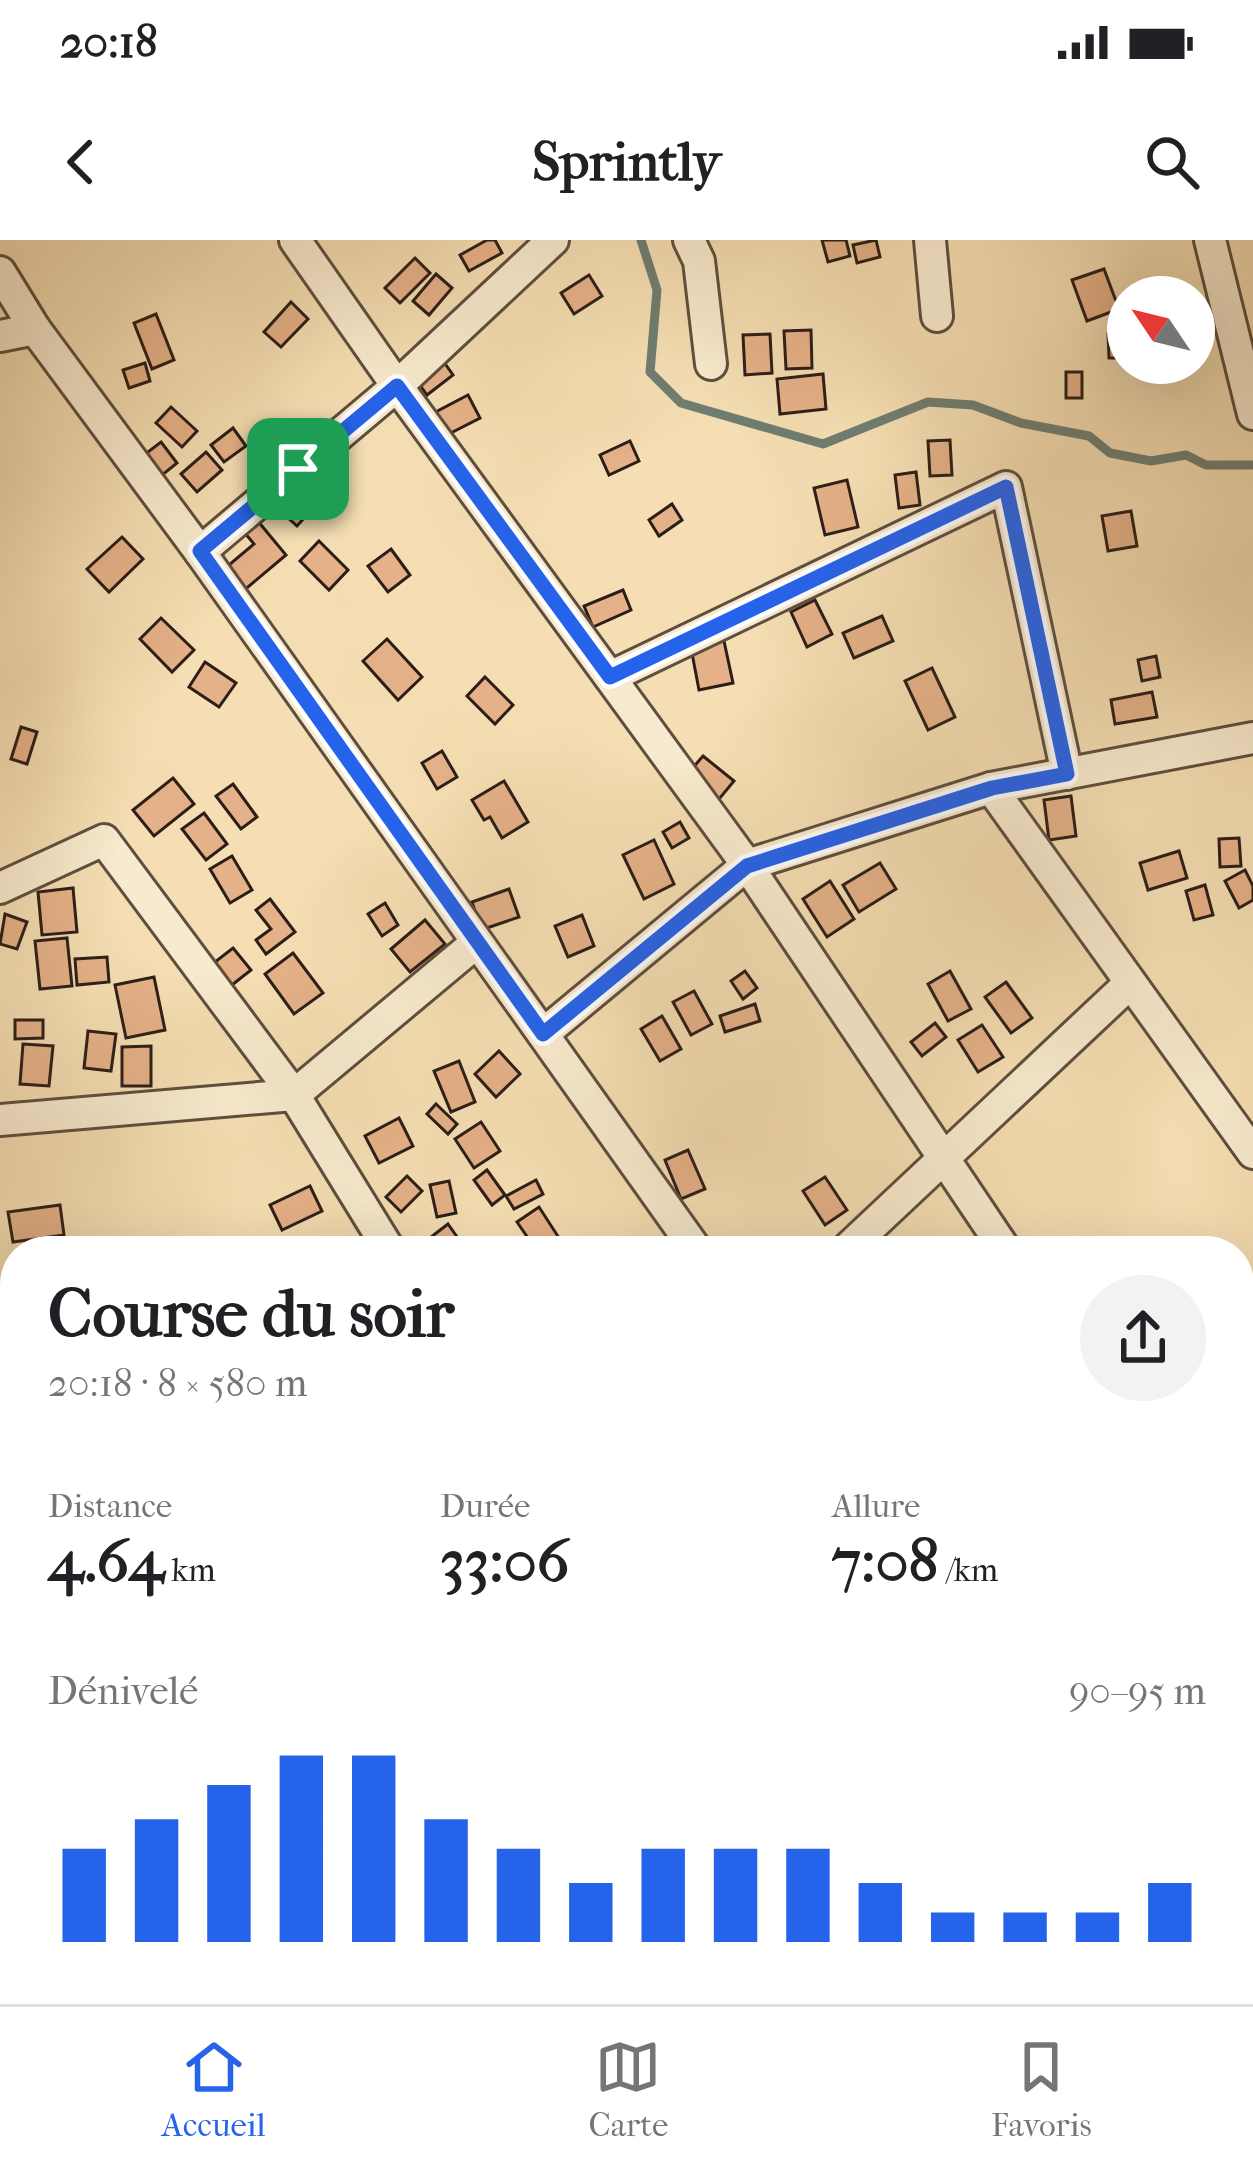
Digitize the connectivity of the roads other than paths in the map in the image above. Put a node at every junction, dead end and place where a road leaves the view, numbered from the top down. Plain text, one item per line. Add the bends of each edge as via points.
1 (295, 240) edge
2 (553, 240) edge
3 (689, 240) edge
4 (930, 240) edge
5 (1210, 240) edge
6 (0, 272) edge
7 (937, 316) dead end
8 (34, 329) junction
9 (0, 336) edge
10 (711, 364) dead end
11 (397, 386) junction
12 (1253, 414) edge
13 (200, 551) junction
14 (610, 677) junction
15 (1253, 738) edge
16 (1067, 774) junction
17 (992, 788) junction
18 (747, 866) junction
19 (0, 888) edge
20 (476, 943) junction
21 (1129, 984) junction
22 (543, 1034) junction
23 (294, 1095) junction
24 (0, 1120) edge
25 (1253, 1153) edge
26 (942, 1156) junction
27 (381, 1236) edge
28 (686, 1236) edge
29 (860, 1236) edge
30 (996, 1236) edge

1 - 11 street
2 - 11 street
3 - 10 street via 699,260
4 - 7 street
5 - 12 street
6 - 8 street
8 - 9 street
8 - 13 street
11 - 13 street
11 - 14 street
13 - 20 street
14 - 16 street via 1006,487
14 - 18 street
15 - 16 street
16 - 17 street
17 - 18 street
17 - 21 street
18 - 22 street
18 - 26 street
19 - 23 street via 104,840
20 - 22 street
20 - 23 street
21 - 25 street
21 - 26 street
22 - 28 street
23 - 24 street
23 - 27 street
26 - 29 street
26 - 30 street

